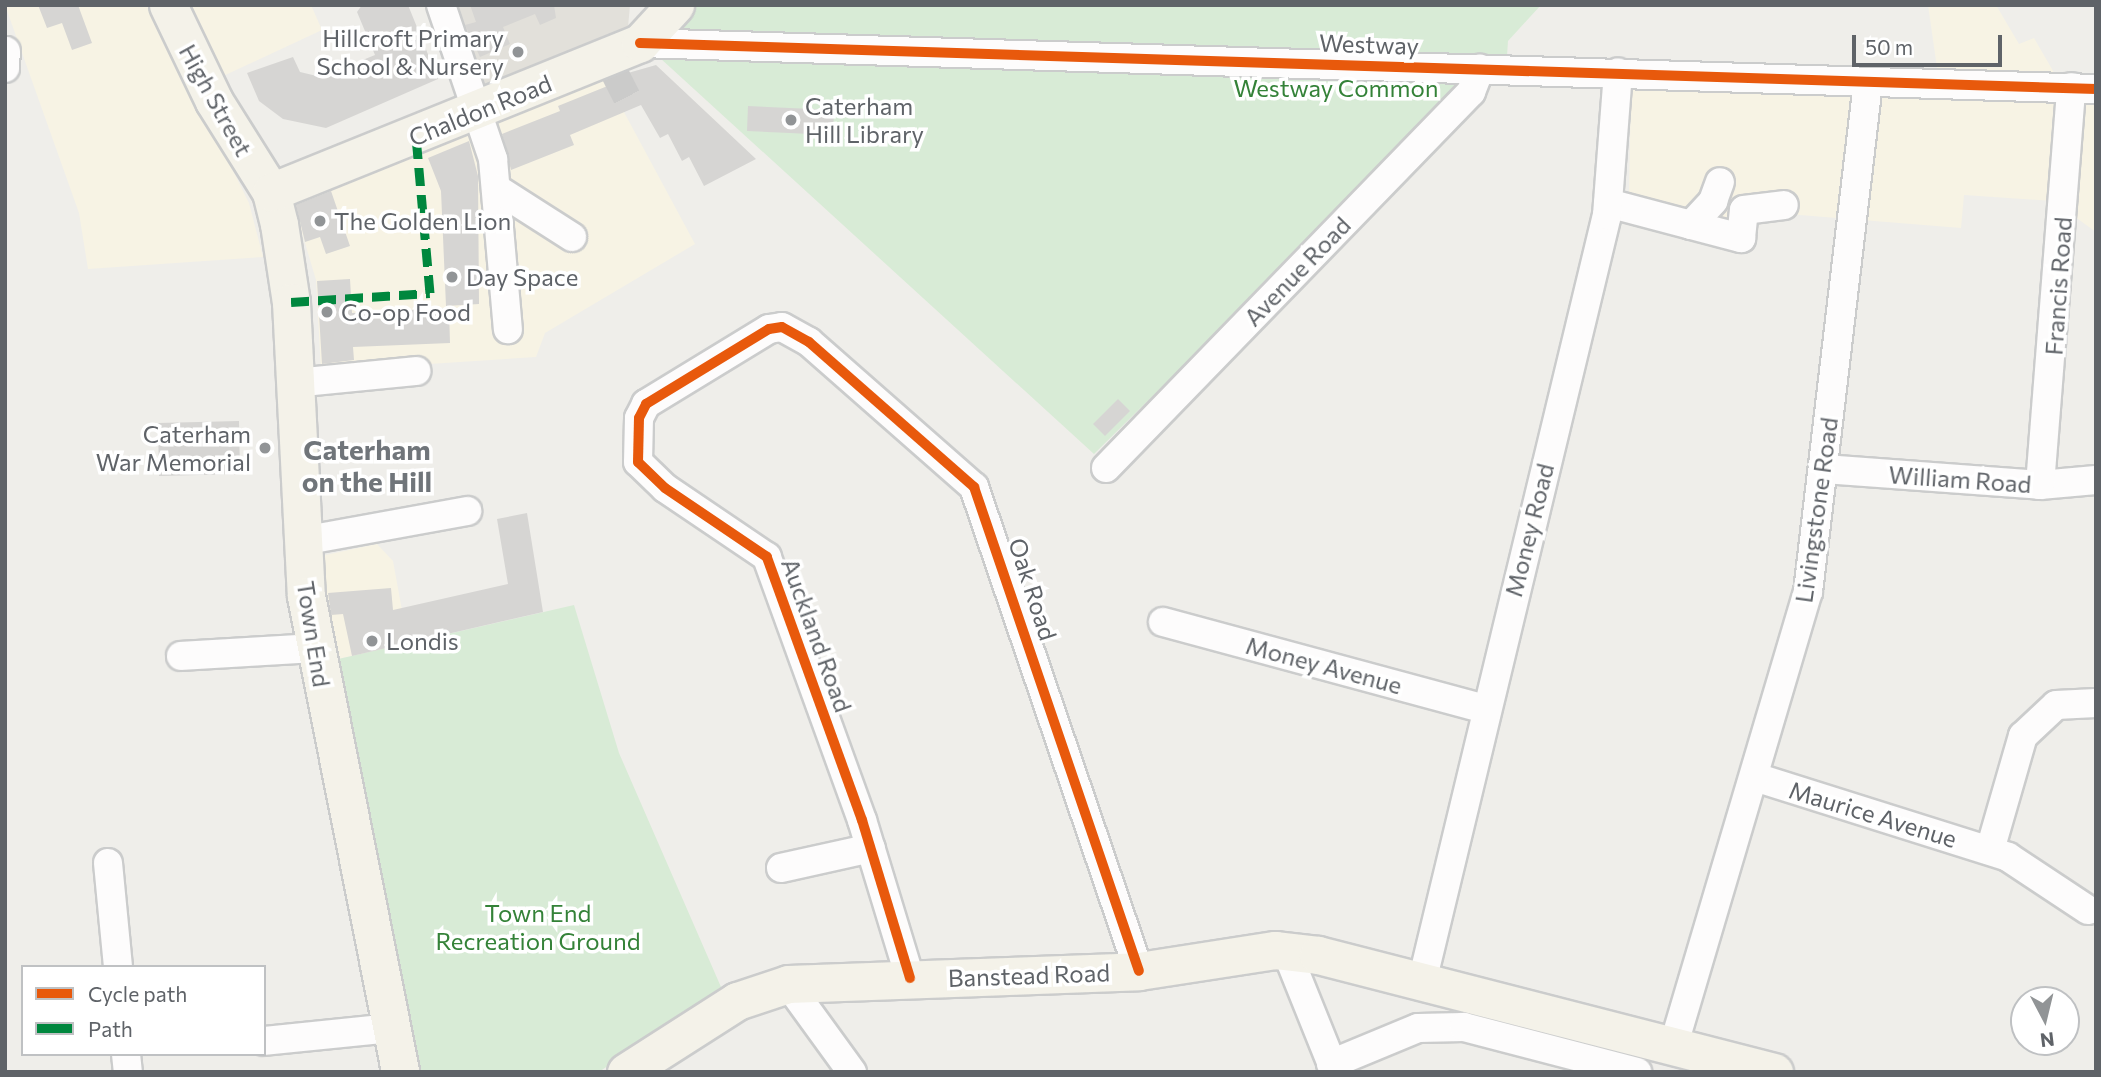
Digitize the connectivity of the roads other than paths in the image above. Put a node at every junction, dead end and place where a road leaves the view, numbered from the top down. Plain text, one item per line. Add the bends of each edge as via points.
1 (168, 5) edge
2 (441, 5) edge
3 (675, 5) edge
4 (640, 43) junction
5 (1480, 69) junction
6 (1618, 72) junction
7 (1868, 83) junction
8 (2083, 88) edge
9 (476, 113) junction
10 (1720, 182) dead end
11 (497, 189) junction
12 (271, 191) junction
13 (1608, 202) junction
14 (1784, 205) dead end
15 (1691, 225) junction
16 (572, 237) dead end
17 (508, 329) dead end
18 (754, 337) joint
19 (416, 372) dead end
20 (295, 383) junction
21 (1106, 468) dead end
22 (1824, 469) junction
23 (2096, 480) edge
24 (2040, 485) junction
25 (467, 511) dead end
26 (302, 541) junction
27 (1163, 622) dead end
28 (314, 648) junction
29 (181, 656) dead end
30 (2096, 703) edge
31 (1485, 709) junction
32 (1755, 777) junction
33 (871, 848) junction
34 (1990, 850) junction
35 (108, 863) dead end
36 (781, 868) dead end
37 (2088, 910) dead end
38 (1286, 950) junction
39 (118, 965) edge
40 (1139, 971) junction
41 (910, 978) junction
42 (788, 984) junction
43 (1421, 986) junction
44 (392, 1028) junction
45 (266, 1041) edge
46 (1674, 1047) junction
47 (1333, 1068) edge
48 (401, 1072) edge
49 (626, 1072) edge
50 (852, 1072) edge
51 (1637, 1072) edge
52 (1774, 1072) edge

1 - 12 main road, High Street via 214,101
2 - 9 street
3 - 4 main road, Chaldon Road
4 - 5 street, Westway
4 - 9 main road, Chaldon Road via 610,65
5 - 6 street, Westway
5 - 21 street, Avenue Road via 1471,92
6 - 7 street, Westway
6 - 13 street, Money Road
7 - 8 street, Westway
7 - 22 street, Livingstone Road
8 - 24 street, Francis Road
9 - 11 street
9 - 12 main road, Chaldon Road
10 - 15 street via 1713,201
11 - 16 street
11 - 17 street
12 - 20 main road, Town End via 286,263
13 - 15 street
13 - 31 street, Money Road
14 - 15 street via 1744,210 1741,238
18 - 33 street, Auckland Road via 646,404 639,418 638,462 665,488 767,557
18 - 40 street, Oak Road via 769,329 794,331 974,487
19 - 20 street
20 - 26 main road, Town End
22 - 24 street, William Road
22 - 32 street, Livingstone Road via 1808,592
23 - 24 street, William Road
25 - 26 street
26 - 28 main road, Town End
27 - 31 street, Money Avenue
28 - 29 street
28 - 44 main road, Town End
30 - 34 street, Maurice Avenue via 2056,705 2022,736
31 - 43 street, Money Road
32 - 34 street, Maurice Avenue
32 - 46 street, Livingstone Road
33 - 36 street
33 - 41 street, Auckland Road
34 - 37 street, Maurice Avenue
35 - 39 street
38 - 40 main road, Banstead Road via 1250,950
38 - 43 main road, Banstead Road
38 - 47 street
40 - 41 main road, Banstead Road
41 - 42 main road, Banstead Road
42 - 49 main road, Banstead Road via 701,1020
42 - 50 street
43 - 46 main road, Banstead Road via 1480,995
44 - 45 street
44 - 48 main road, Town End
46 - 52 main road, Banstead Road
47 - 51 street via 1418,1028 1464,1027

